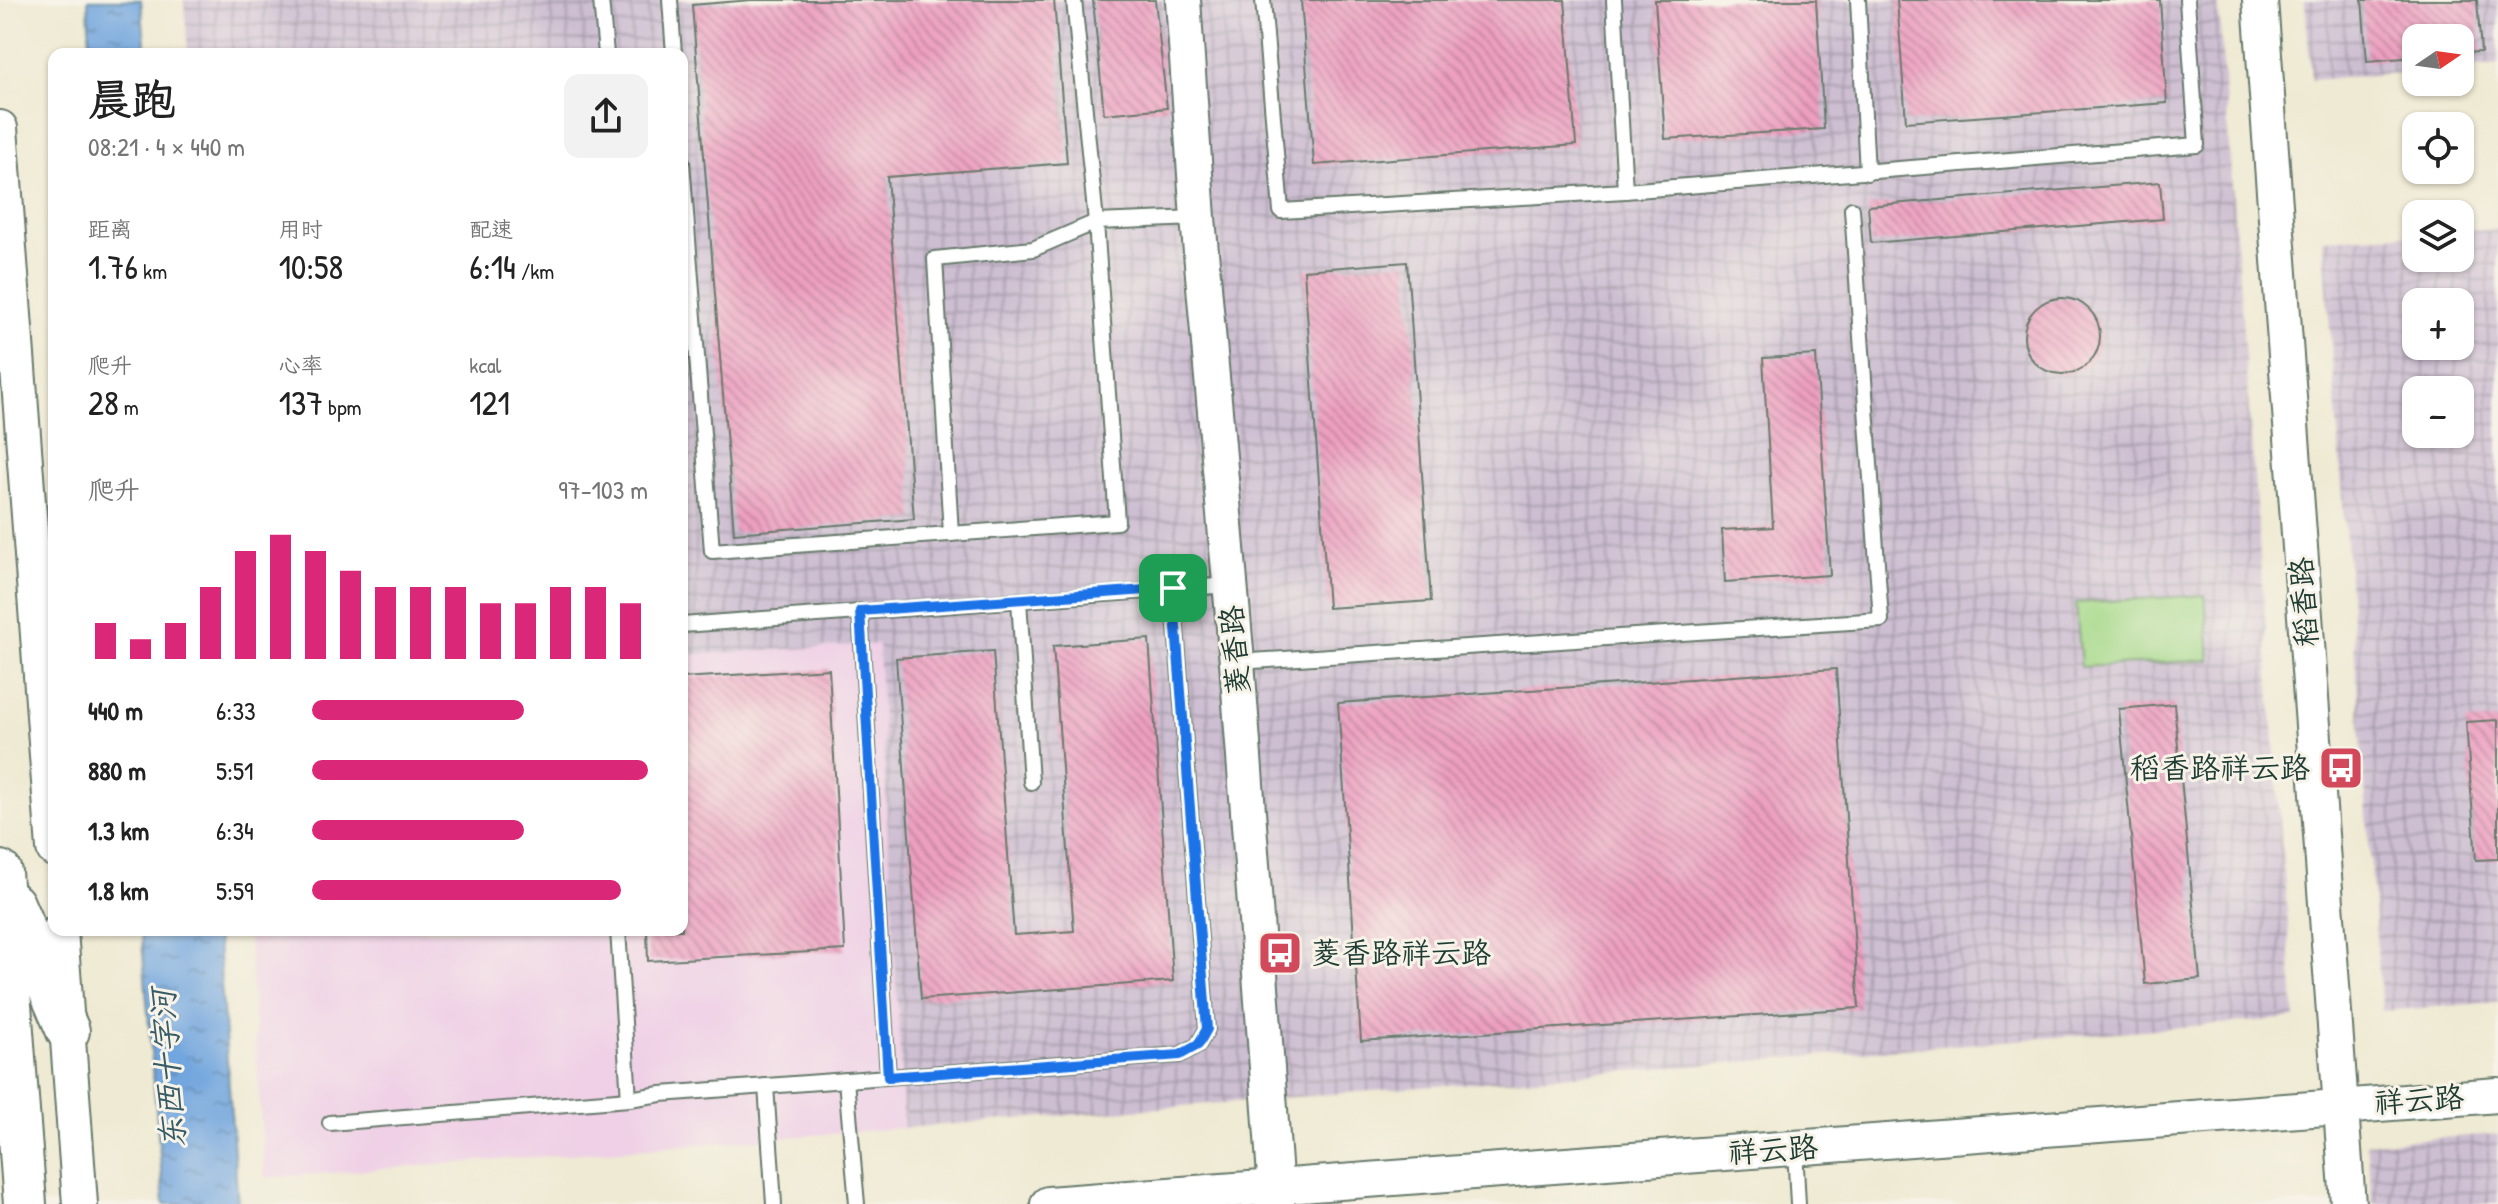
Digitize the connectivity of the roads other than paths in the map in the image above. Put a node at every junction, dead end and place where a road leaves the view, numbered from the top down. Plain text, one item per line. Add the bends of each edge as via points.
1 (601, 0) edge
2 (670, 0) edge
3 (1074, 0) edge
4 (1183, 0) edge
5 (1263, 0) edge
6 (1614, 0) edge
7 (1858, 0) edge
8 (2187, 0) edge
9 (2260, 0) edge
10 (605, 48) edge
11 (674, 48) edge
12 (0, 128) edge
13 (1867, 173) junction
14 (1625, 191) junction
15 (1852, 209) dead end
16 (1198, 218) junction
17 (1096, 222) junction
18 (688, 240) edge
19 (951, 534) junction
20 (1230, 585) junction
21 (1173, 588) junction
22 (1019, 600) junction
23 (860, 611) junction
24 (688, 625) edge
25 (1237, 662) junction
26 (48, 769) edge
27 (1031, 782) dead end
28 (0, 873) edge
29 (60, 936) edge
30 (618, 936) edge
31 (68, 1031) junction
32 (888, 1077) junction
33 (846, 1080) junction
34 (766, 1086) junction
35 (2498, 1095) edge
36 (629, 1099) junction
37 (2341, 1106) junction
38 (330, 1123) dead end
39 (1795, 1148) junction
40 (1277, 1196) edge
41 (25, 1204) edge
42 (80, 1204) edge
43 (774, 1204) edge
44 (857, 1204) edge
45 (1048, 1204) edge
46 (1798, 1204) edge
47 (2348, 1204) edge

1 - 10 lane
2 - 11 lane
3 - 17 lane
4 - 16 street, 菱香路
5 - 14 lane via 1281,211
6 - 14 lane
7 - 13 lane
8 - 13 lane via 2197,145
9 - 37 street, 稻香路
12 - 26 street
13 - 14 lane
15 - 25 lane via 1881,620
16 - 17 lane
16 - 20 street, 菱香路
17 - 19 lane via 1033,249 935,259
17 - 19 lane via 1117,522
18 - 19 lane via 712,551
20 - 21 lane
20 - 25 street, 菱香路
21 - 22 lane
21 - 32 lane via 1207,1029 1198,1045 1180,1055
22 - 23 lane
22 - 27 lane
23 - 24 lane
23 - 32 lane
25 - 40 street, 菱香路
28 - 31 main road
28 - 41 main road
29 - 31 street
30 - 36 lane
31 - 42 street
32 - 33 lane
33 - 34 lane
33 - 44 lane
34 - 36 lane
34 - 43 lane
35 - 37 street, 祥云路
36 - 38 lane
37 - 39 street, 祥云路
37 - 47 street, 稻香路
39 - 40 street, 祥云路
39 - 46 lane
40 - 45 street, 祥云路

